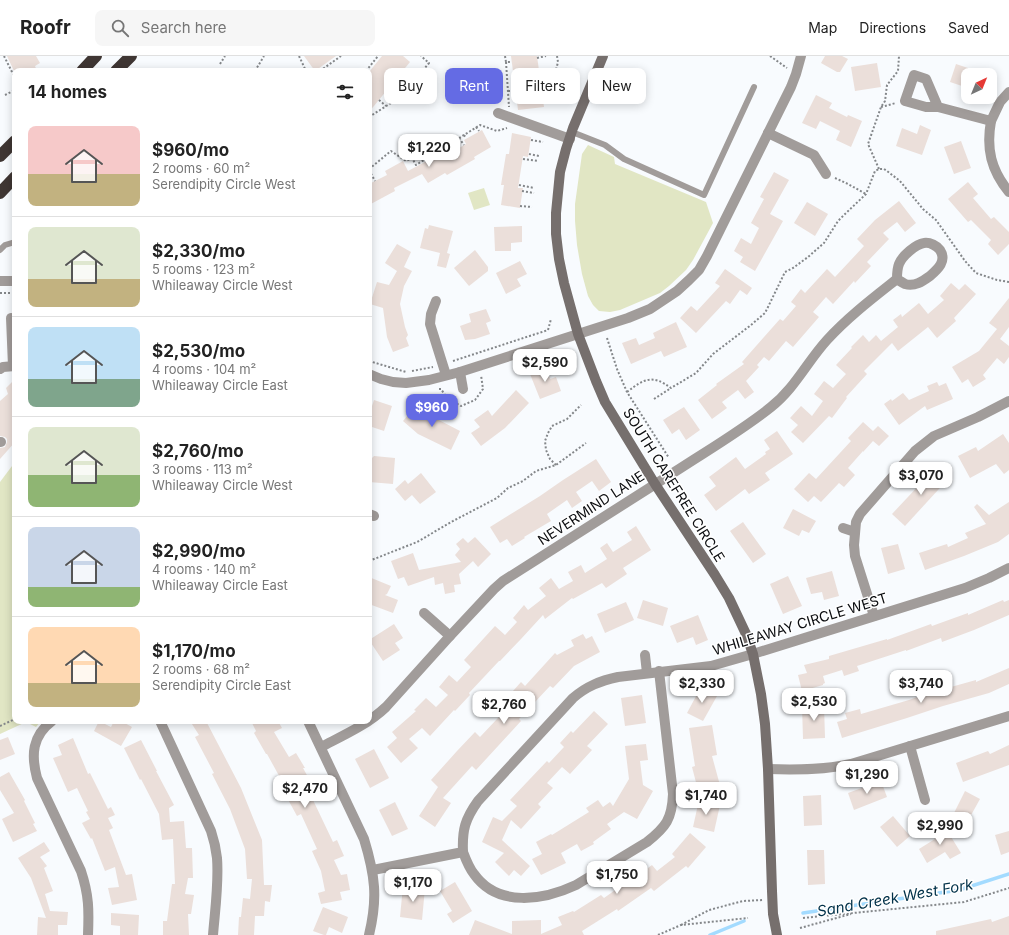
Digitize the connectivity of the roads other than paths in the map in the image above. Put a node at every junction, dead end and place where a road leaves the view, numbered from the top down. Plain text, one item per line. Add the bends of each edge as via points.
1 (96, 56) edge
2 (131, 56) edge
3 (603, 56) edge
4 (801, 56) edge
5 (85, 68) edge
6 (119, 68) edge
7 (754, 87) dead end
8 (1009, 92) edge
9 (938, 107) junction
10 (498, 113) dead end
11 (991, 121) junction
12 (768, 133) junction
13 (571, 135) junction
14 (12, 144) edge
15 (0, 156) edge
16 (826, 174) road end
17 (12, 180) edge
18 (1009, 192) edge
19 (0, 193) edge
20 (12, 243) edge
21 (0, 250) edge
22 (898, 279) junction
23 (12, 280) edge
24 (0, 281) edge
25 (436, 301) dead end
26 (11, 318) dead end
27 (12, 334) edge
28 (578, 334) junction
29 (12, 366) edge
30 (0, 369) edge
31 (460, 372) junction
32 (372, 375) edge
33 (446, 375) junction
34 (463, 389) dead end
35 (1009, 401) edge
36 (655, 484) junction
37 (843, 528) dead end
38 (854, 532) junction
39 (1009, 568) edge
40 (424, 613) dead end
41 (874, 616) junction
42 (450, 636) junction
43 (753, 654) junction
44 (645, 655) dead end
45 (660, 671) junction
46 (647, 673) junction
47 (1009, 716) edge
48 (372, 720) edge
49 (48, 724) edge
50 (161, 724) edge
51 (310, 724) edge
52 (365, 724) edge
53 (910, 746) junction
54 (321, 747) junction
55 (768, 769) junction
56 (925, 800) dead end
57 (463, 852) junction
58 (373, 870) junction
59 (88, 935) edge
60 (213, 935) edge
61 (369, 935) edge
62 (777, 935) edge

1 - 5 highway
2 - 6 highway
3 - 13 main road, SOUTH CAREFREE CIRCLE
4 - 12 street via 791,87
7 - 13 lane via 704,195 624,159 605,145
8 - 11 street via 1000,102
9 - 9 street via 926,79 914,75 905,101 926,107
9 - 11 street
10 - 13 street
11 - 18 street via 989,146 992,160 996,173
12 - 16 street via 814,155
12 - 28 street via 707,256 689,280 650,309
13 - 28 main road, SOUTH CAREFREE CIRCLE via 560,172 556,234 564,283
14 - 15 highway
17 - 19 highway
20 - 21 lane
22 - 22 street via 905,284 922,282 938,270 943,255 933,244 925,242 917,246 899,263
22 - 36 street, NEVERMIND LANE via 853,314 835,332 815,354 792,387 776,403 719,445
23 - 24 street
25 - 33 street via 430,324
26 - 27 street
28 - 31 street
28 - 36 main road, SOUTH CAREFREE CIRCLE via 605,402
29 - 30 street
31 - 33 street
31 - 34 street
32 - 33 street via 406,383
35 - 38 street via 922,444 860,514
36 - 42 street, NEVERMIND LANE via 503,581
36 - 43 main road, SOUTH CAREFREE CIRCLE via 729,598
37 - 38 street
38 - 41 street via 855,556
39 - 41 street, WHILEAWAY CIRCLE WEST via 965,588
40 - 42 street
41 - 43 street, WHILEAWAY CIRCLE WEST
42 - 48 street, NEVERMIND LANE
43 - 45 street, WHILEAWAY CIRCLE WEST via 711,666
43 - 55 main road, SOUTH CAREFREE CIRCLE via 765,724
44 - 46 street
45 - 46 street, WHILEAWAY CIRCLE WEST
45 - 57 street via 674,794 670,817 656,835 576,885 564,891 533,898 512,897 490,889 474,875
46 - 57 street, WHILEAWAY CIRCLE WEST via 604,680 573,698 474,806 465,824
47 - 53 street
49 - 59 street via 35,744 33,754 36,778 81,871 88,897
50 - 60 street via 215,844 217,872
51 - 54 street
52 - 54 street, NEVERMIND LANE
53 - 55 street via 839,767
53 - 56 street
54 - 58 street via 364,839
55 - 62 main road, SOUTH CAREFREE CIRCLE via 772,899
57 - 58 street
58 - 61 street via 375,890

